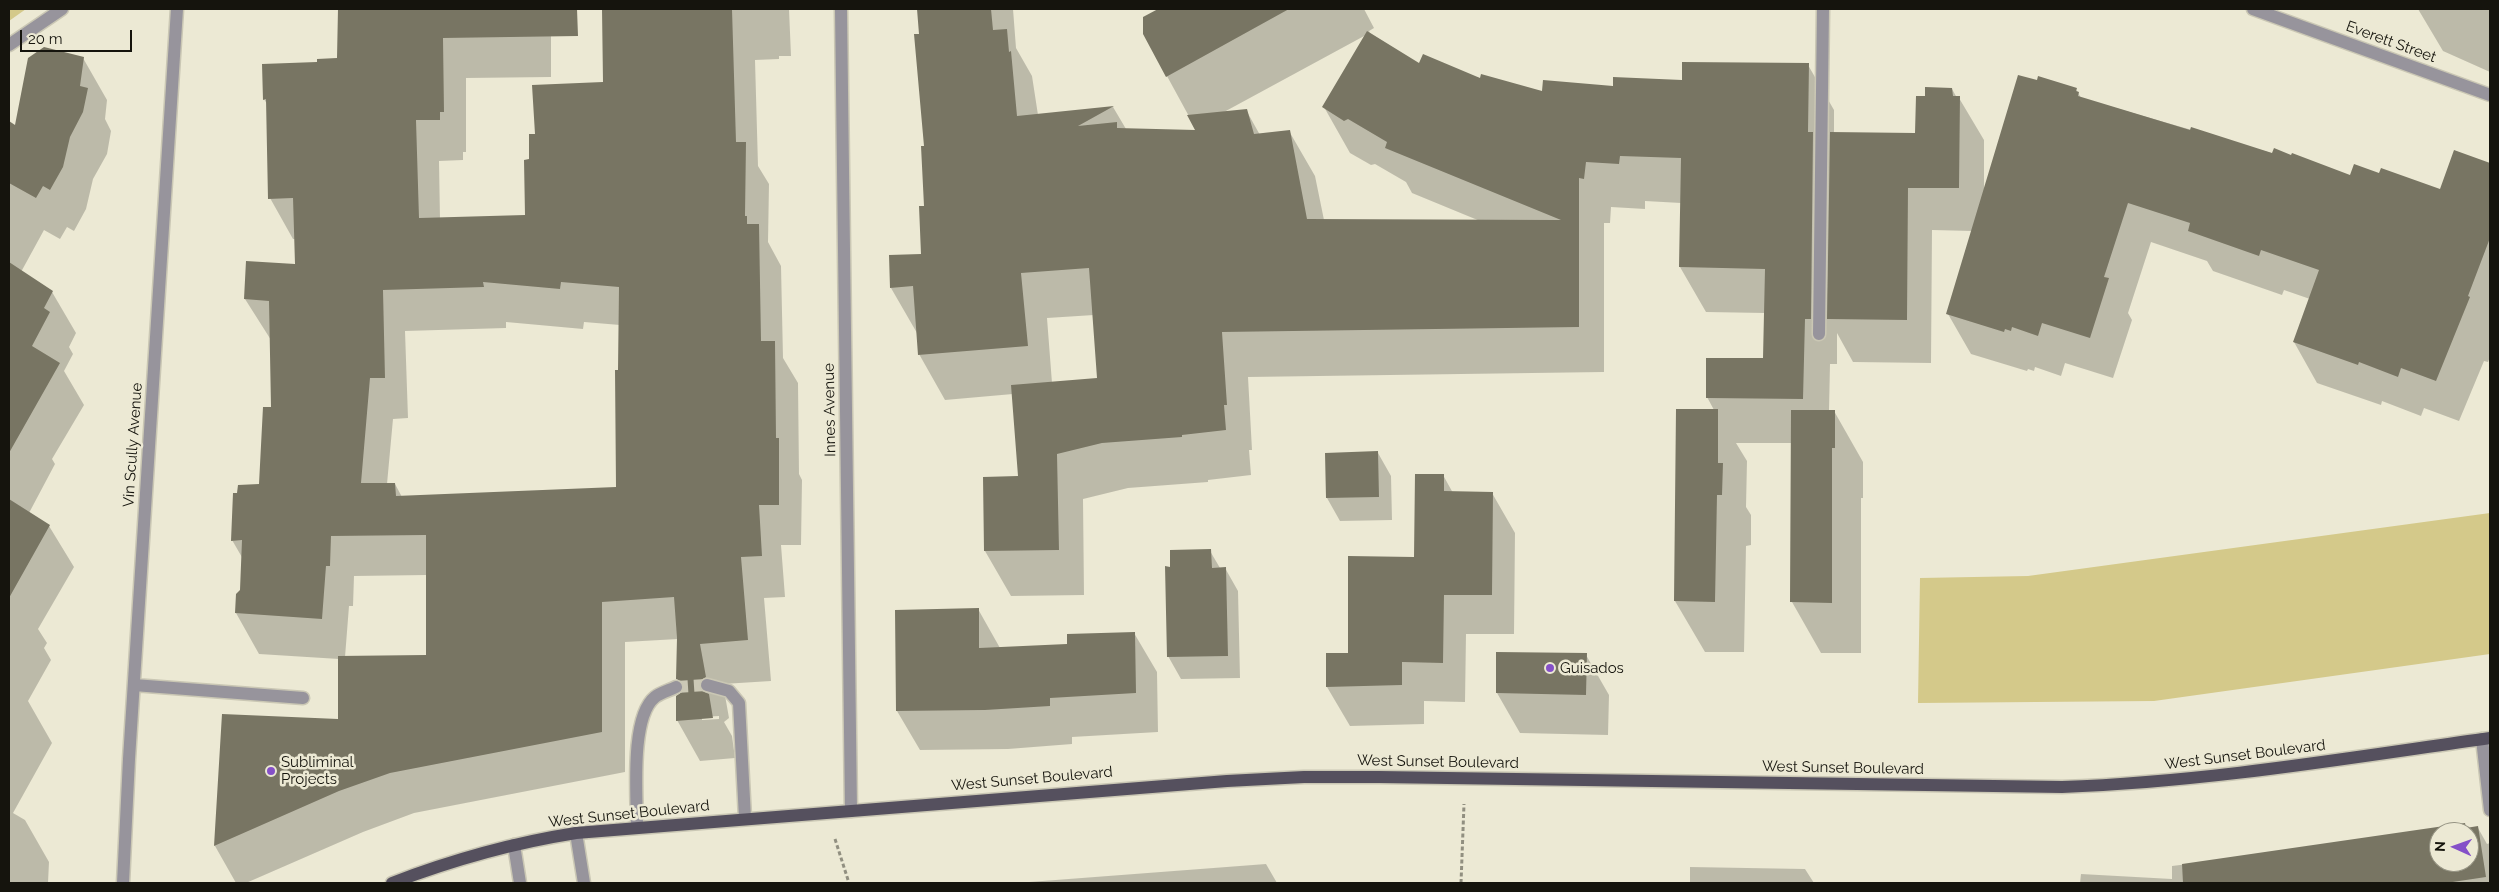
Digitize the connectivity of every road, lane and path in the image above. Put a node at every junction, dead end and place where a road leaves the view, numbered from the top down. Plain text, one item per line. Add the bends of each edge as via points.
1 (62, 9) edge
2 (177, 9) edge
3 (841, 9) edge
4 (1823, 9) edge
5 (2253, 9) edge
6 (9, 45) edge
7 (2490, 95) edge
8 (1819, 334) dead end
9 (134, 684) junction
10 (708, 685) tunnel mouth
11 (676, 687) tunnel mouth
12 (304, 698) dead end
13 (2486, 738) edge
14 (1466, 778) junction
15 (2490, 810) edge
16 (851, 811) junction
17 (827, 812) junction
18 (745, 818) junction
19 (638, 827) junction
20 (576, 833) junction
21 (514, 845) junction
22 (123, 883) edge
23 (392, 883) edge
24 (520, 883) edge
25 (584, 883) edge
26 (849, 883) edge
27 (1460, 883) edge

1 - 6 street
2 - 9 street, Vin Scully Avenue
3 - 16 street, Innes Avenue
4 - 8 street
5 - 7 street, Everett Street
9 - 12 street
9 - 22 street, Vin Scully Avenue
10 - 18 street via 729,691 739,703
11 - 19 street via 654,698 641,720 637,749
13 - 14 main road, West Sunset Boulevard via 2207,777 2126,785 1982,787
13 - 15 street
14 - 16 main road, West Sunset Boulevard via 1227,780
14 - 27 path
16 - 17 main road, West Sunset Boulevard
17 - 18 main road, West Sunset Boulevard
17 - 26 path
18 - 19 main road, West Sunset Boulevard
19 - 20 main road, West Sunset Boulevard
20 - 21 main road, West Sunset Boulevard
20 - 25 street
21 - 23 main road, West Sunset Boulevard via 433,867
21 - 24 street

